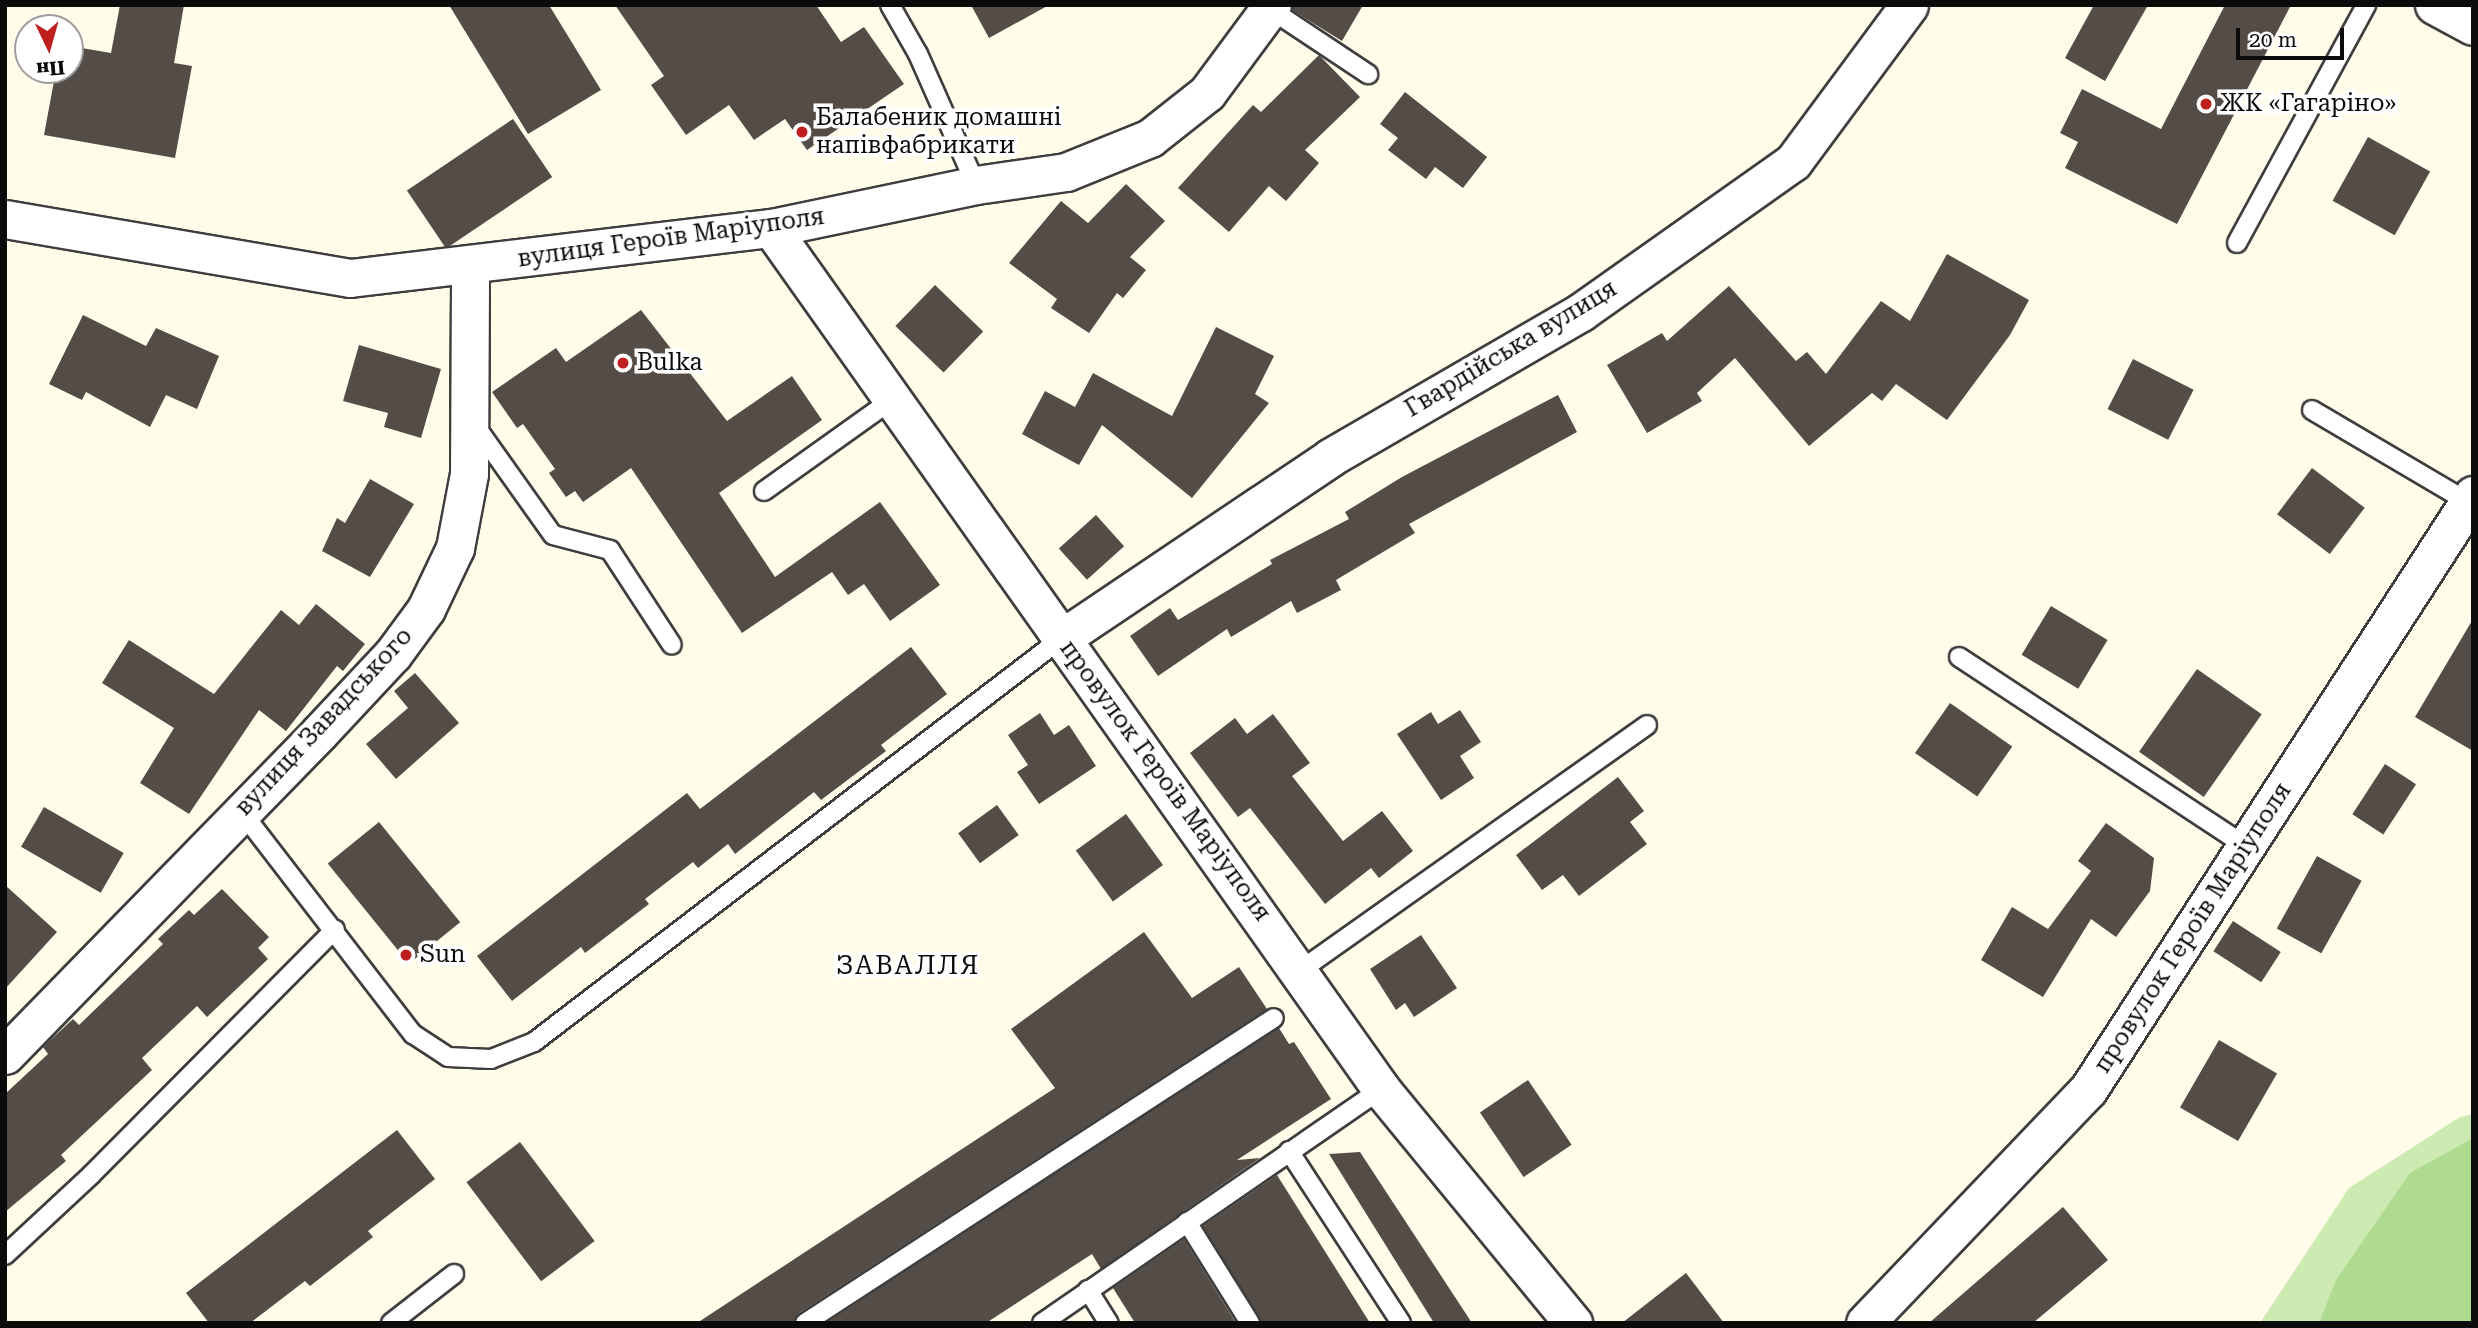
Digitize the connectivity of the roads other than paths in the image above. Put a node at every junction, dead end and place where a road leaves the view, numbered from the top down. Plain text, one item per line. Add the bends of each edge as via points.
1 (890, 5) edge
2 (1909, 5) edge
3 (2366, 5) edge
4 (2434, 5) edge
5 (1271, 7) edge
6 (2473, 26) edge
7 (1368, 74) dead end
8 (976, 185) junction
9 (5, 219) edge
10 (771, 228) junction
11 (2237, 243) dead end
12 (470, 266) junction
13 (893, 399) junction
14 (2312, 410) dead end
15 (470, 418) junction
16 (764, 491) dead end
17 (2470, 499) edge
18 (1062, 638) junction
19 (672, 645) dead end
20 (1959, 657) dead end
21 (1647, 725) dead end
22 (241, 811) junction
23 (2246, 846) junction
24 (335, 929) junction
25 (1301, 970) junction
26 (1275, 1018) dead end
27 (5, 1055) edge
28 (1381, 1089) junction
29 (1289, 1151) junction
30 (1187, 1222) junction
31 (5, 1255) edge
32 (454, 1274) dead end
33 (1088, 1290) junction
34 (391, 1323) edge
35 (805, 1323) edge
36 (1042, 1323) edge
37 (1109, 1323) edge
38 (1250, 1323) edge
39 (1401, 1323) edge
40 (1573, 1323) edge
41 (1865, 1323) edge

1 - 8 lane via 918,54
2 - 18 street, Гвардійська вулиця via 1793,162 1581,312 1331,457
3 - 11 lane
4 - 6 street
5 - 7 lane
5 - 8 street, вулиця Героїв Маріуполя via 1207,93 1150,138 1066,172
8 - 10 street, вулиця Героїв Маріуполя
9 - 12 street, вулиця Героїв Маріуполя via 333,276
10 - 12 street, вулиця Героїв Маріуполя
10 - 13 street, провулок Героїв Маріуполя
12 - 15 street, вулиця Завадського
13 - 16 lane
13 - 18 street, провулок Героїв Маріуполя
14 - 17 lane
15 - 19 lane via 553,535 610,550
15 - 22 street, вулиця Завадського via 463,520 426,609 393,654
17 - 23 street, провулок Героїв Маріуполя
18 - 24 lane via 534,1042 491,1059 448,1056 413,1034
18 - 25 street, провулок Героїв Маріуполя
20 - 23 lane
21 - 25 lane
22 - 24 lane
22 - 27 street, вулиця Завадського
23 - 41 street, провулок Героїв Маріуполя via 2088,1090
24 - 31 lane via 91,1175
25 - 28 street, провулок Героїв Маріуполя
26 - 35 lane
28 - 29 lane
28 - 40 street, провулок Героїв Маріуполя
29 - 30 lane
29 - 39 lane
30 - 33 lane
30 - 38 lane
32 - 34 lane
33 - 36 lane
33 - 37 lane

